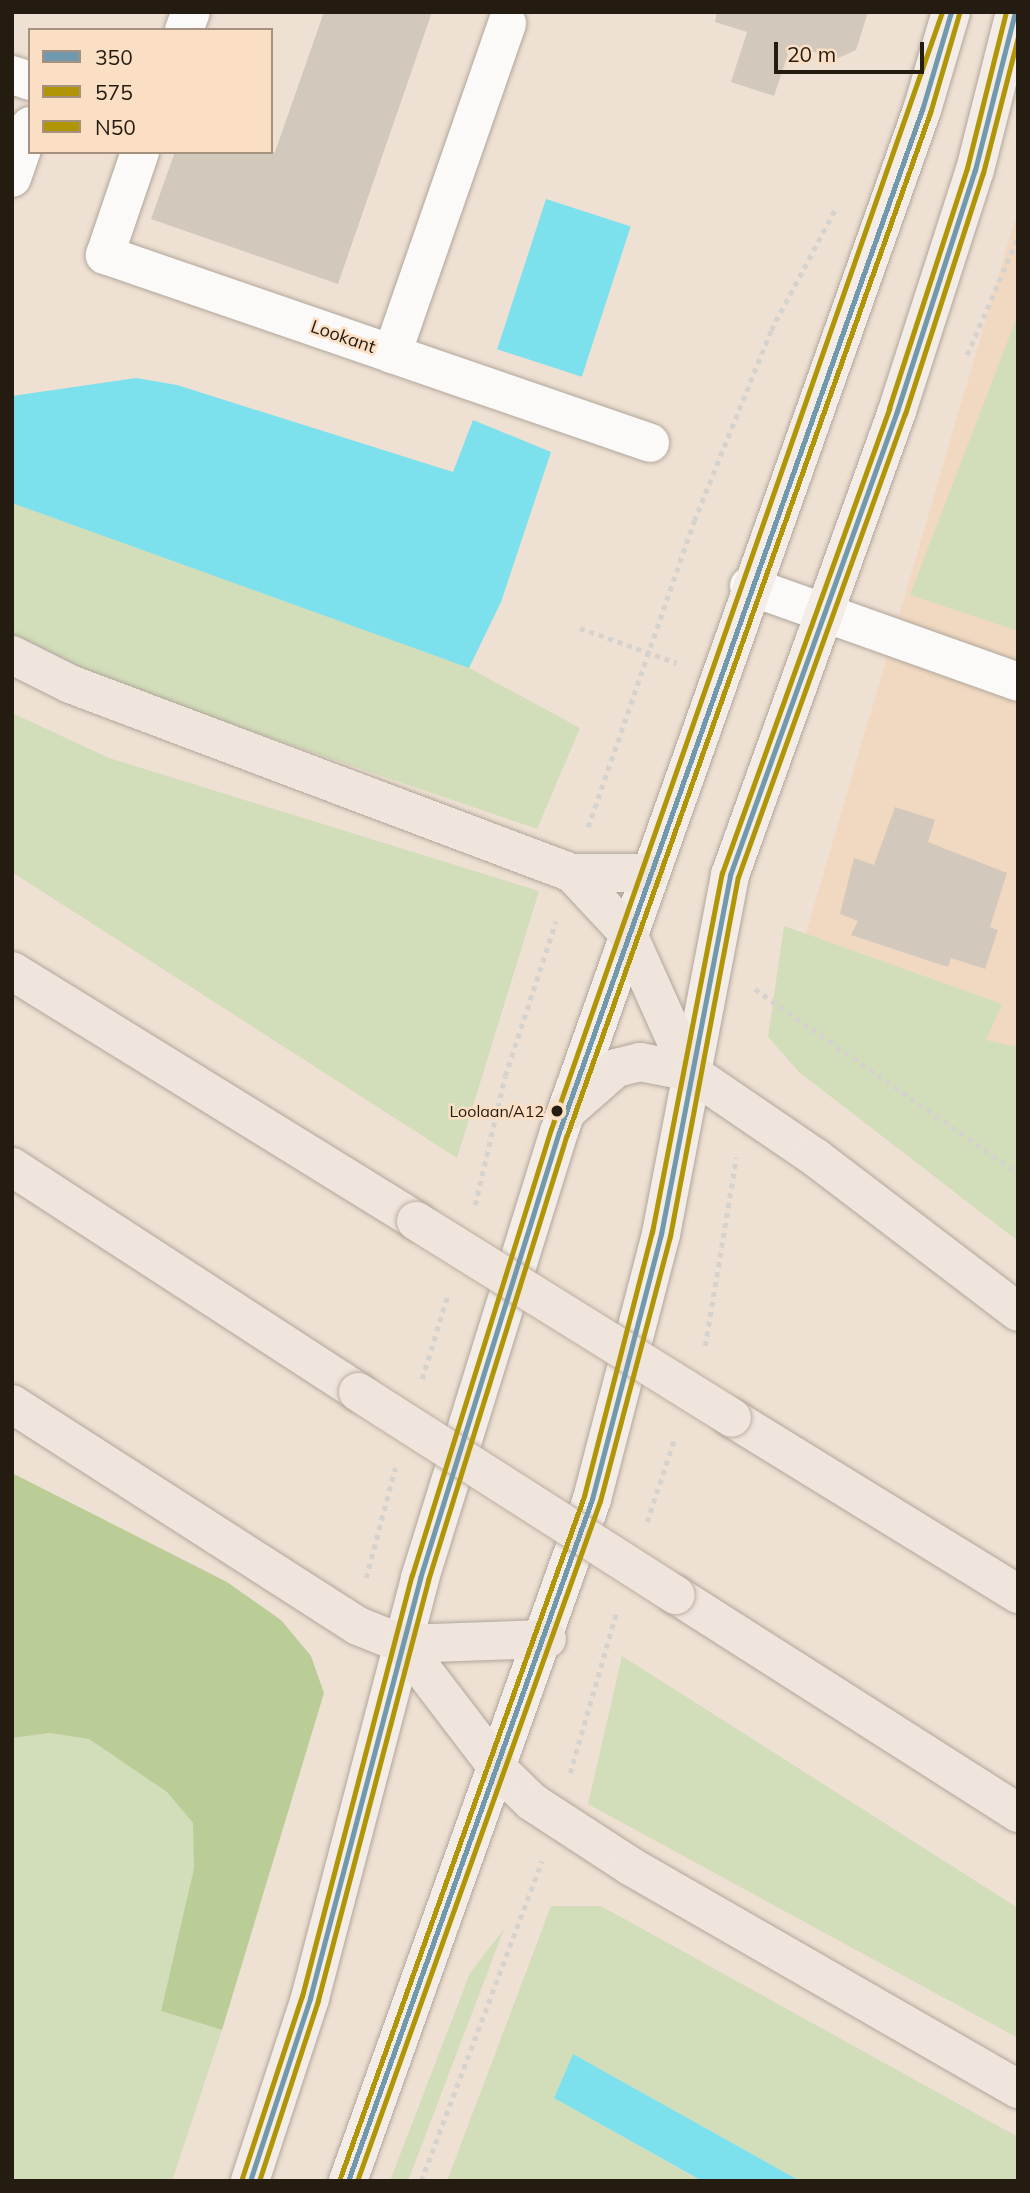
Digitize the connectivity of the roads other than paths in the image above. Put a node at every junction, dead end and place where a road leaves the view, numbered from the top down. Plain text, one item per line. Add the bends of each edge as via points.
1 (951, 12) edge
2 (1015, 12) edge
3 (507, 23) dead end
4 (28, 132) edge
5 (139, 154) edge
6 (12, 178) edge
7 (392, 354) junction
8 (650, 443) dead end
9 (749, 586) junction
10 (821, 612) junction
11 (12, 655) edge
12 (1018, 682) edge
13 (572, 873) junction
14 (646, 873) junction
15 (627, 932) junction
16 (12, 971) edge
17 (690, 1072) junction
18 (566, 1112) junction
19 (12, 1167) edge
20 (1018, 1312) edge
21 (12, 1404) edge
22 (1018, 1594) edge
23 (547, 1639) junction
24 (403, 1644) junction
25 (500, 1771) junction
26 (1018, 1813) edge
27 (1018, 2089) edge
28 (250, 2181) edge
29 (348, 2181) edge

1 - 9 main road via 922,110
2 - 10 main road via 931,307
3 - 7 lane, Lookant
4 - 6 lane
5 - 7 lane, Lookant via 105,256
7 - 8 lane
9 - 10 lane
9 - 14 main road
10 - 12 lane
10 - 17 main road via 730,875
11 - 13 highway via 70,684
13 - 14 highway
13 - 15 highway
14 - 15 main road
15 - 17 highway
15 - 18 main road
16 - 22 highway, bridge
17 - 18 highway via 667,1064 617,1068
17 - 20 highway via 816,1158
17 - 23 main road via 662,1234 618,1415
18 - 24 main road
19 - 26 highway, bridge
21 - 24 highway via 346,1619
23 - 24 highway
23 - 25 main road
24 - 25 highway
24 - 28 main road via 310,1998
25 - 27 highway via 532,1802 630,1866
25 - 29 main road

